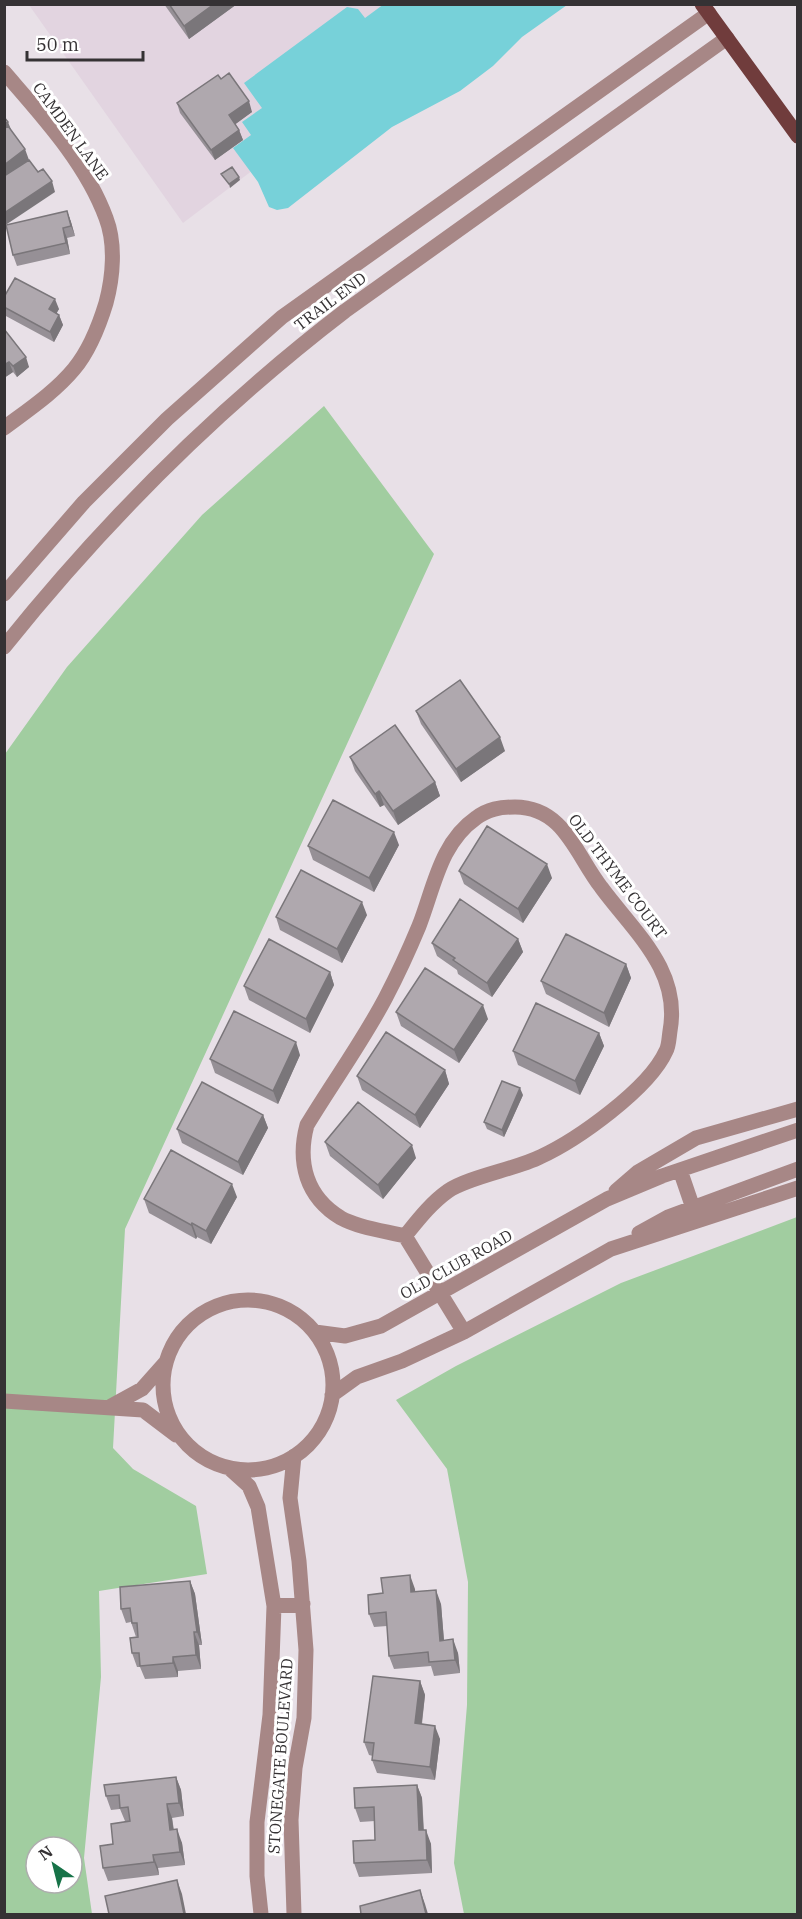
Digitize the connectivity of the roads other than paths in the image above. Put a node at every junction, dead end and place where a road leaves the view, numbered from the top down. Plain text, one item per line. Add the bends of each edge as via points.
1 (705, 9) edge
2 (727, 38) junction
3 (4, 72) edge
4 (798, 136) edge
5 (4, 428) edge
6 (4, 594) edge
7 (4, 647) edge
8 (798, 1109) edge
9 (798, 1130) edge
10 (798, 1169) edge
11 (680, 1170) junction
12 (798, 1188) edge
13 (607, 1199) junction
14 (693, 1208) junction
15 (405, 1236) junction
16 (611, 1249) junction
17 (442, 1294) junction
18 (315, 1332) junction
19 (465, 1332) junction
20 (166, 1361) junction
21 (332, 1395) junction
22 (4, 1401) edge
23 (111, 1406) junction
24 (182, 1440) junction
25 (294, 1456) junction
26 (229, 1468) junction
27 (303, 1604) junction
28 (274, 1606) junction
29 (261, 1914) edge
30 (294, 1914) edge

1 - 2 main road
1 - 6 street, TRAIL END via 282,317 167,419 84,502
2 - 4 main road
2 - 7 street, TRAIL END via 345,311 286,358 216,418 107,525
3 - 5 street, CAMDEN LANE via 80,168 107,220 112,255 111,285 90,344 74,369
8 - 13 street, OLD CLUB ROAD via 696,1138 638,1172
9 - 11 street, OLD CLUB ROAD
10 - 14 street
11 - 13 street, OLD CLUB ROAD
11 - 14 street
12 - 16 street
13 - 17 street, OLD CLUB ROAD
14 - 16 street via 668,1217
15 - 15 street, OLD THYME COURT via 449,1190 540,1157 586,1130 625,1100 666,1051 672,998 663,968 595,880 575,844 558,823 540,812 519,807 496,808 458,833 446,850 420,925 385,999 308,1125 301,1149 304,1172 325,1206 343,1219
15 - 17 street
16 - 19 street
17 - 18 street, OLD CLUB ROAD via 381,1326 345,1336
17 - 19 street
18 - 20 street via 301,1318 274,1304 233,1301 202,1313 186,1327
18 - 21 street via 331,1364
19 - 21 street via 357,1377
20 - 23 street via 141,1389
20 - 24 street via 166,1410
21 - 25 street via 320,1430
22 - 23 street
23 - 24 street via 143,1410
24 - 26 street via 209,1461
25 - 26 street via 261,1469
25 - 27 street, STONEGATE BOULEVARD via 290,1498
26 - 28 street, STONEGATE BOULEVARD via 249,1486 258,1507
27 - 28 street
27 - 30 street, STONEGATE BOULEVARD via 304,1718 291,1821
28 - 29 street, STONEGATE BOULEVARD via 270,1715 257,1822

